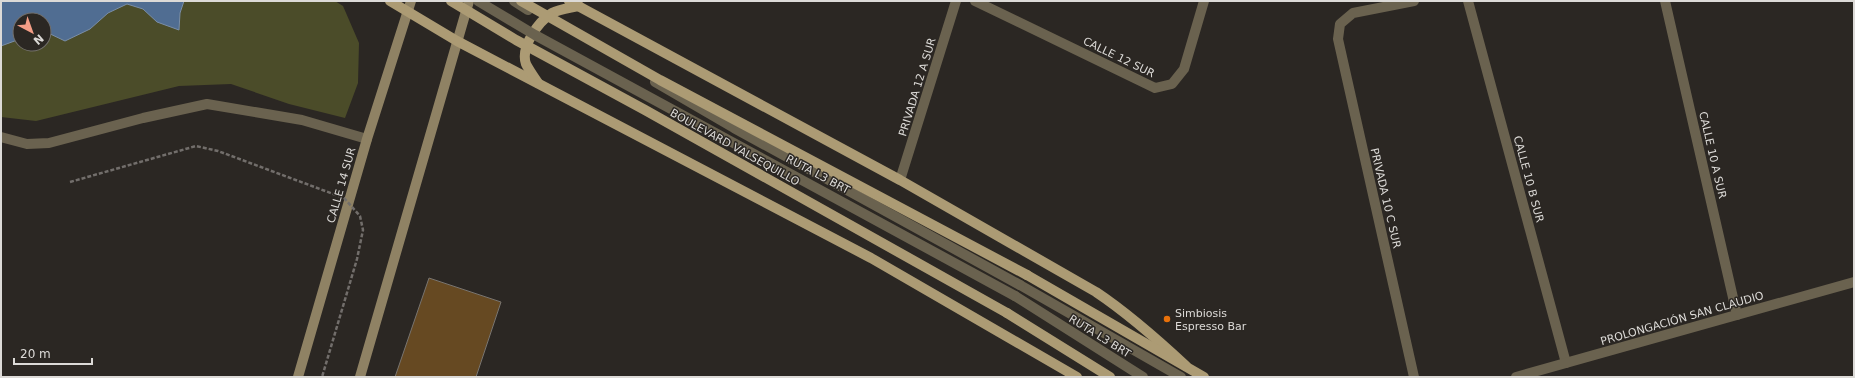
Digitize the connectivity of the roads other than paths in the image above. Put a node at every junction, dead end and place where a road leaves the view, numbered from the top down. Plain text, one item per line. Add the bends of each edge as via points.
1 (390, 1) edge
2 (411, 1) edge
3 (451, 1) edge
4 (469, 1) edge
5 (478, 1) edge
6 (514, 1) edge
7 (521, 1) edge
8 (569, 1) edge
9 (956, 1) edge
10 (975, 1) edge
11 (1204, 1) edge
12 (1414, 1) edge
13 (1468, 1) edge
14 (1664, 1) edge
15 (579, 6) junction
16 (407, 12) junction
17 (457, 41) junction
18 (538, 83) junction
19 (1, 137) edge
20 (367, 139) junction
21 (900, 180) junction
22 (1854, 282) edge
23 (1737, 315) junction
24 (1566, 363) junction
25 (1186, 366) junction
26 (298, 377) edge
27 (360, 377) edge
28 (1077, 377) edge
29 (1110, 377) edge
30 (1143, 377) edge
31 (1181, 377) edge
32 (1204, 377) edge
33 (1414, 377) edge
34 (1516, 377) edge

1 - 16 main road
2 - 16 main road, CALLE 14 SUR
3 - 29 main road, BOULEVARD VALSEQUILLO, bridge via 516,40 1007,313
4 - 17 main road
5 - 30 street, RUTA L3 BRT, bridge via 535,35 1014,296
6 - 31 street, bridge via 734,128 1020,285
7 - 25 main road, BOULEVARD VALSEQUILLO, bridge via 660,80 1026,275
8 - 15 main road
9 - 21 street, PRIVADA 12 A SUR
10 - 11 street, CALLE 12 SUR via 1155,88 1172,84 1184,69
12 - 33 street, PRIVADA 10 C SUR via 1353,13 1340,24 1338,39
13 - 24 street, CALLE 10 B SUR
14 - 23 street, CALLE 10 A SUR
15 - 18 main road via 552,13 542,22 530,40 526,50 526,63
15 - 21 main road
16 - 17 main road
16 - 20 main road, CALLE 14 SUR
17 - 18 main road
17 - 27 main road
18 - 28 main road via 871,258
19 - 20 street via 27,144 49,143 207,104 302,120
20 - 26 main road, CALLE 14 SUR
21 - 25 main road via 1096,292 1154,335
22 - 23 street, PROLONGACIÓN SAN CLAUDIO
23 - 24 street, PROLONGACIÓN SAN CLAUDIO
24 - 34 street, PROLONGACIÓN SAN CLAUDIO
25 - 32 main road

